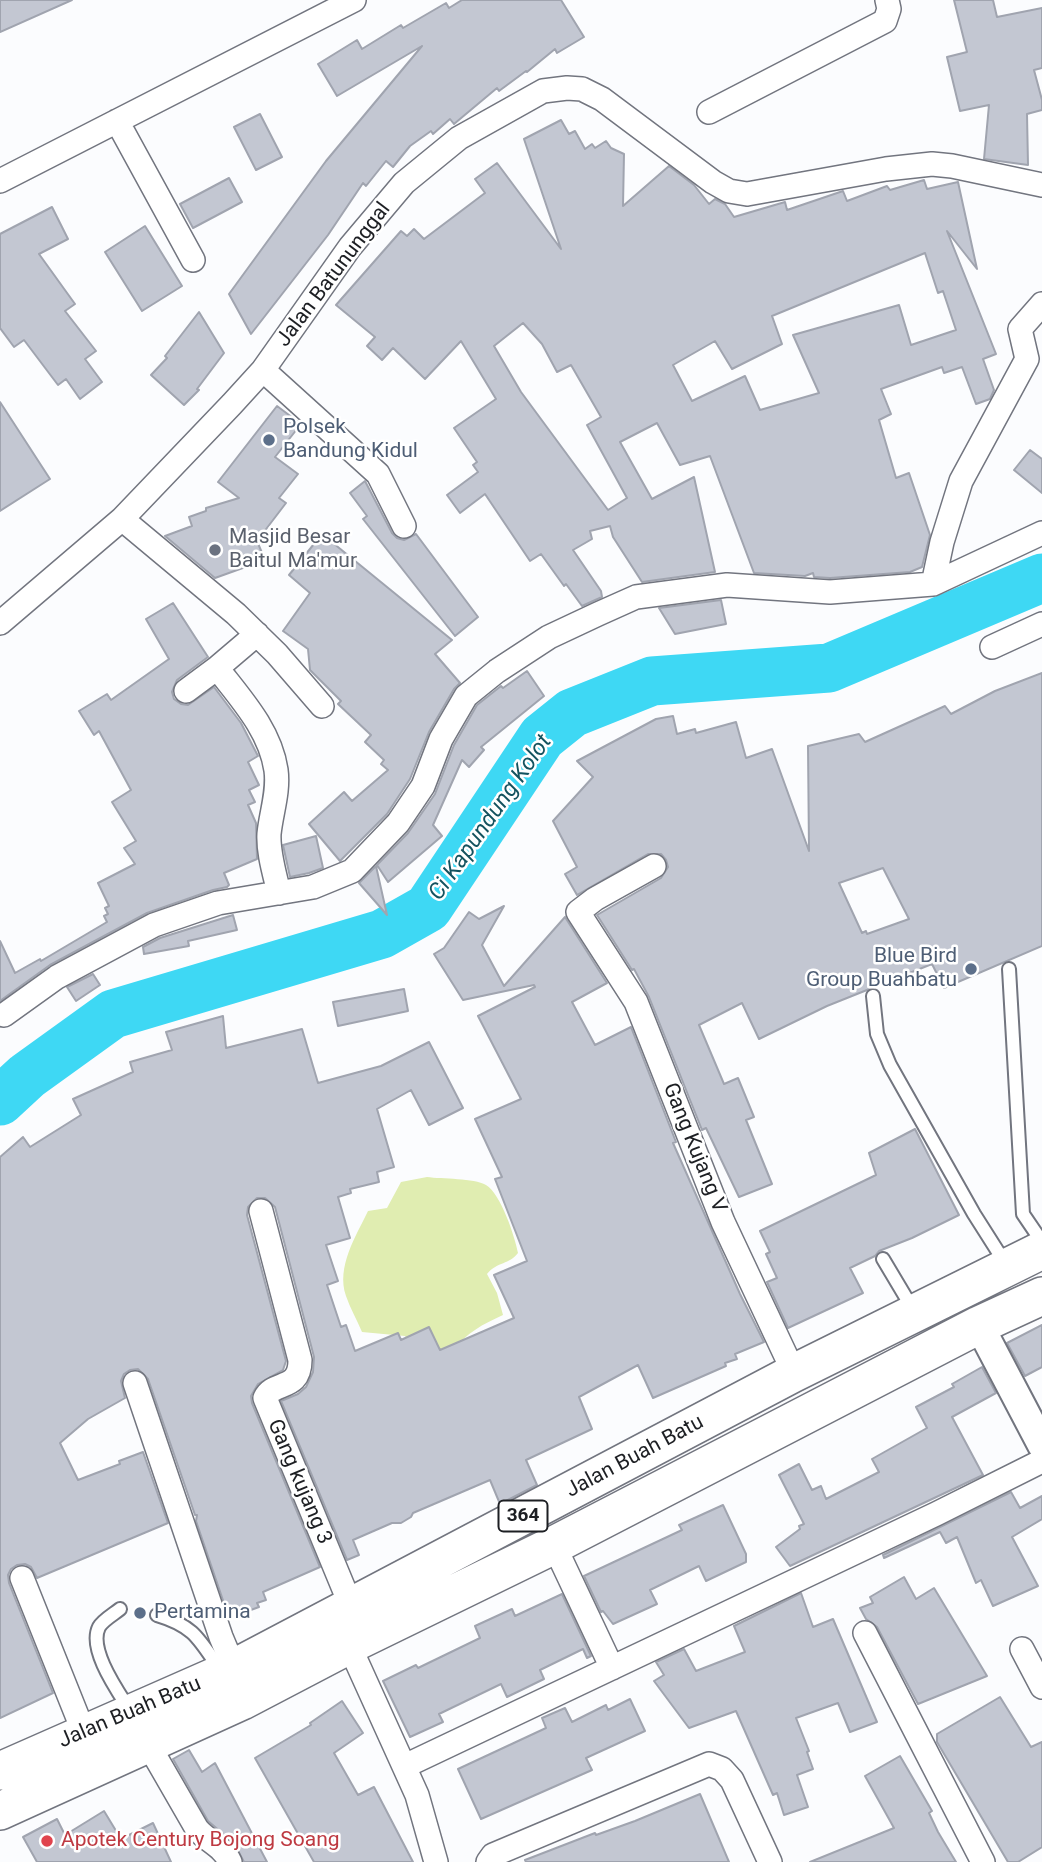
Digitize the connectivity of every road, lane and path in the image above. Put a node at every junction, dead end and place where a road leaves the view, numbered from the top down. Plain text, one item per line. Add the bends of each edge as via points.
1 (354, 0) edge
2 (887, 0) edge
3 (709, 113) dead end
4 (117, 121) junction
5 (0, 181) edge
6 (1042, 185) edge
7 (193, 260) dead end
8 (1042, 304) edge
9 (263, 370) junction
10 (122, 519) junction
11 (404, 526) dead end
12 (1042, 533) edge
13 (937, 583) junction
14 (0, 623) edge
15 (1042, 624) edge
16 (992, 647) dead end
17 (238, 651) junction
18 (186, 691) dead end
19 (322, 706) dead end
20 (654, 866) dead end
21 (279, 893) junction
22 (1009, 969) dead end
23 (873, 996) dead end
24 (4, 1015) dead end
25 (261, 1211) dead end
26 (1042, 1242) edge
27 (1042, 1250) edge
28 (883, 1259) dead end
29 (1008, 1268) junction
30 (1042, 1296) edge
31 (916, 1314) junction
32 (979, 1325) junction
33 (794, 1373) junction
34 (135, 1383) dead end
35 (1042, 1445) edge
36 (1042, 1461) edge
37 (554, 1545) junction
38 (22, 1578) dead end
39 (351, 1606) junction
40 (120, 1609) dead end
41 (157, 1615) dead end
42 (865, 1633) dead end
43 (349, 1645) junction
44 (1022, 1650) dead end
45 (612, 1668) junction
46 (228, 1670) junction
47 (1042, 1687) edge
48 (139, 1728) junction
49 (84, 1732) junction
50 (405, 1766) junction
51 (0, 1771) edge
52 (0, 1811) edge
53 (230, 1862) edge
54 (436, 1862) edge
55 (488, 1862) edge
56 (770, 1862) edge
57 (983, 1862) edge

1 - 4 street
2 - 3 street via 890,9 885,22
4 - 5 street
4 - 7 street
6 - 9 street, Jalan Batununggal via 932,164 747,194 729,191 602,99 582,89 543,91 459,138 404,183 350,247
8 - 13 street via 1020,329 1027,359 961,481 942,542
9 - 10 street, Jalan Batununggal
9 - 11 street via 378,474
10 - 14 street, Jalan Batununggal
10 - 17 street
12 - 13 street
13 - 21 street via 830,592 727,585 678,591 636,597 549,637 466,696 441,739 423,786 398,823 352,871 313,887
15 - 16 street
17 - 18 street
17 - 19 street
17 - 21 street via 255,717 276,770 269,837
20 - 33 street, Gang Kujang V via 578,912 636,1002 723,1223
21 - 24 street via 219,903 154,925 57,977
22 - 26 lane via 1023,1214
23 - 29 lane via 877,1034 890,1065
25 - 39 street, Gang kujang 3 via 300,1360 292,1382 269,1391 265,1398
27 - 29 main road, Jalan Buah Batu / 364
28 - 31 lane
29 - 31 main road, Jalan Buah Batu / 364
30 - 32 main road, Jalan Buah Batu / 364
31 - 33 main road, Jalan Buah Batu / 364
32 - 35 street
32 - 37 main road, Jalan Buah Batu / 364
33 - 39 main road, Jalan Buah Batu / 364
34 - 46 street via 221,1637
36 - 45 street
37 - 43 main road, Jalan Buah Batu / 364
37 - 45 street
38 - 49 street
39 - 46 main road, Jalan Buah Batu / 364
40 - 48 lane via 100,1625 95,1641
41 - 46 lane via 190,1629
42 - 57 street
43 - 48 main road, Jalan Buah Batu / 364 via 242,1701
43 - 50 street
44 - 47 street
45 - 50 street
46 - 48 main road, Jalan Buah Batu / 364
48 - 49 main road, Jalan Buah Batu / 364
48 - 52 main road, Jalan Buah Batu / 364
48 - 53 street via 197,1829 217,1844
49 - 51 main road, Jalan Buah Batu / 364
50 - 54 street
55 - 56 street via 493,1855 709,1764 732,1780

